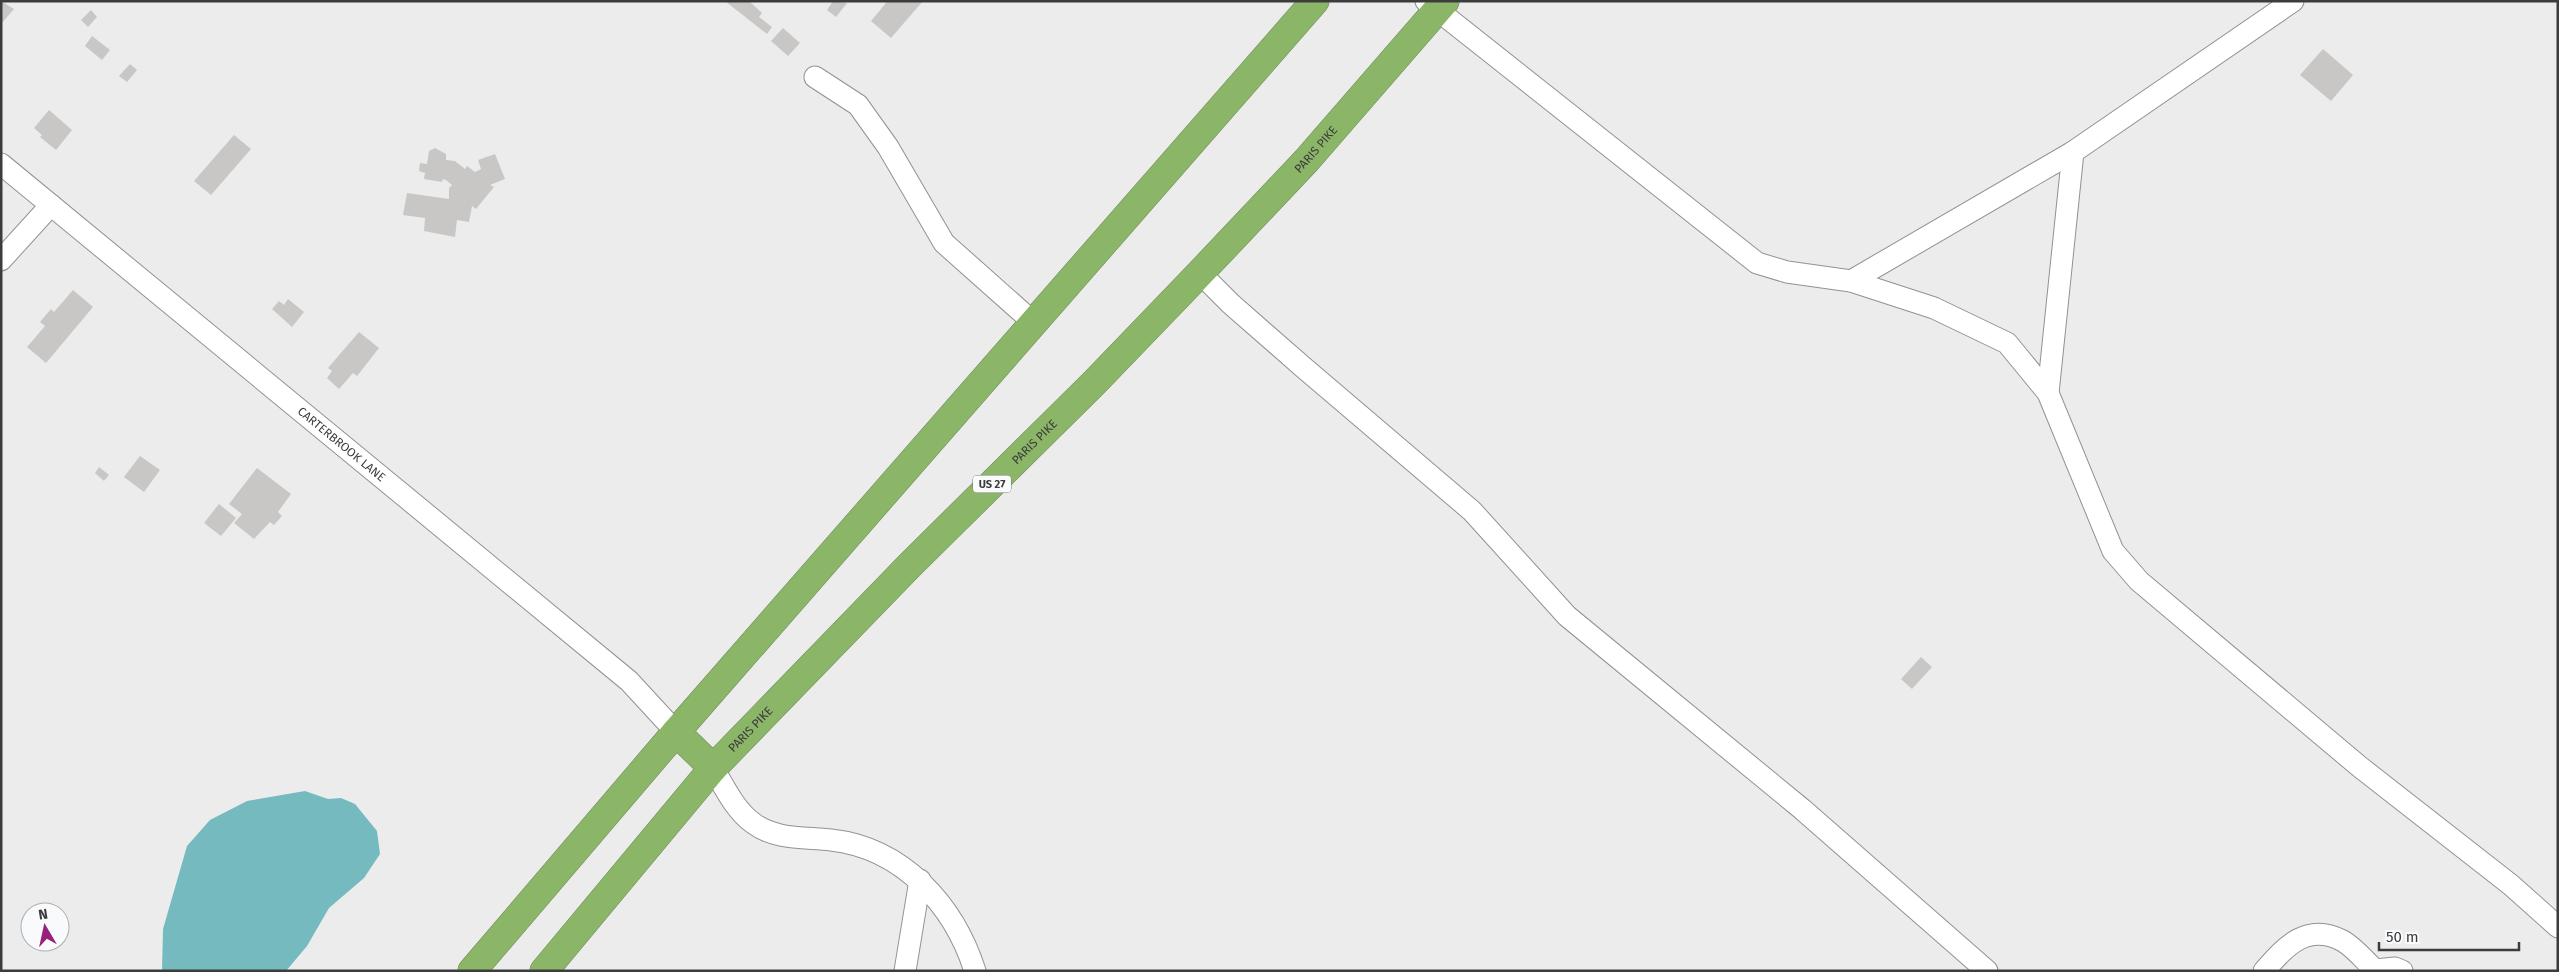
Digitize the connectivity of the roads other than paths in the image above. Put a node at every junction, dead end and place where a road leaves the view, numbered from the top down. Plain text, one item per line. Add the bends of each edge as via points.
1 (1315, 1) edge
2 (2293, 1) edge
3 (1436, 4) edge
4 (815, 77) dead end
5 (2073, 152) junction
6 (1, 164) edge
7 (51, 205) junction
8 (1, 260) edge
9 (1200, 273) junction
10 (1851, 281) junction
11 (1034, 323) junction
12 (2048, 393) junction
13 (676, 732) junction
14 (714, 768) junction
15 (920, 880) junction
16 (2558, 927) edge
17 (472, 971) edge
18 (544, 971) edge
19 (905, 971) edge
20 (975, 971) edge
21 (1987, 971) edge
22 (2264, 971) edge
23 (2402, 971) edge

1 - 11 highway
2 - 5 street
3 - 9 highway, PARIS PIKE / US 27 via 1306,161
3 - 10 street via 1757,263 1787,272
4 - 11 street via 858,105 888,147 944,243
5 - 10 street
5 - 12 street
6 - 7 street, CARTERBROOK LANE
7 - 8 street
7 - 13 street, CARTERBROOK LANE via 629,681
9 - 14 highway, PARIS PIKE / US 27
9 - 21 street via 1296,361 1472,511 1567,616 1802,809
10 - 12 street via 1934,308 2006,343
11 - 13 highway
12 - 16 street via 2113,551 2139,581 2360,767 2511,885
13 - 14 highway
13 - 17 highway
14 - 15 street via 740,812 755,825 772,833 832,840 872,851
14 - 18 highway, PARIS PIKE / US 27
15 - 19 street
15 - 20 street via 939,901 970,954
22 - 23 street via 2283,949 2302,936 2321,934 2344,942 2375,970 2395,968

